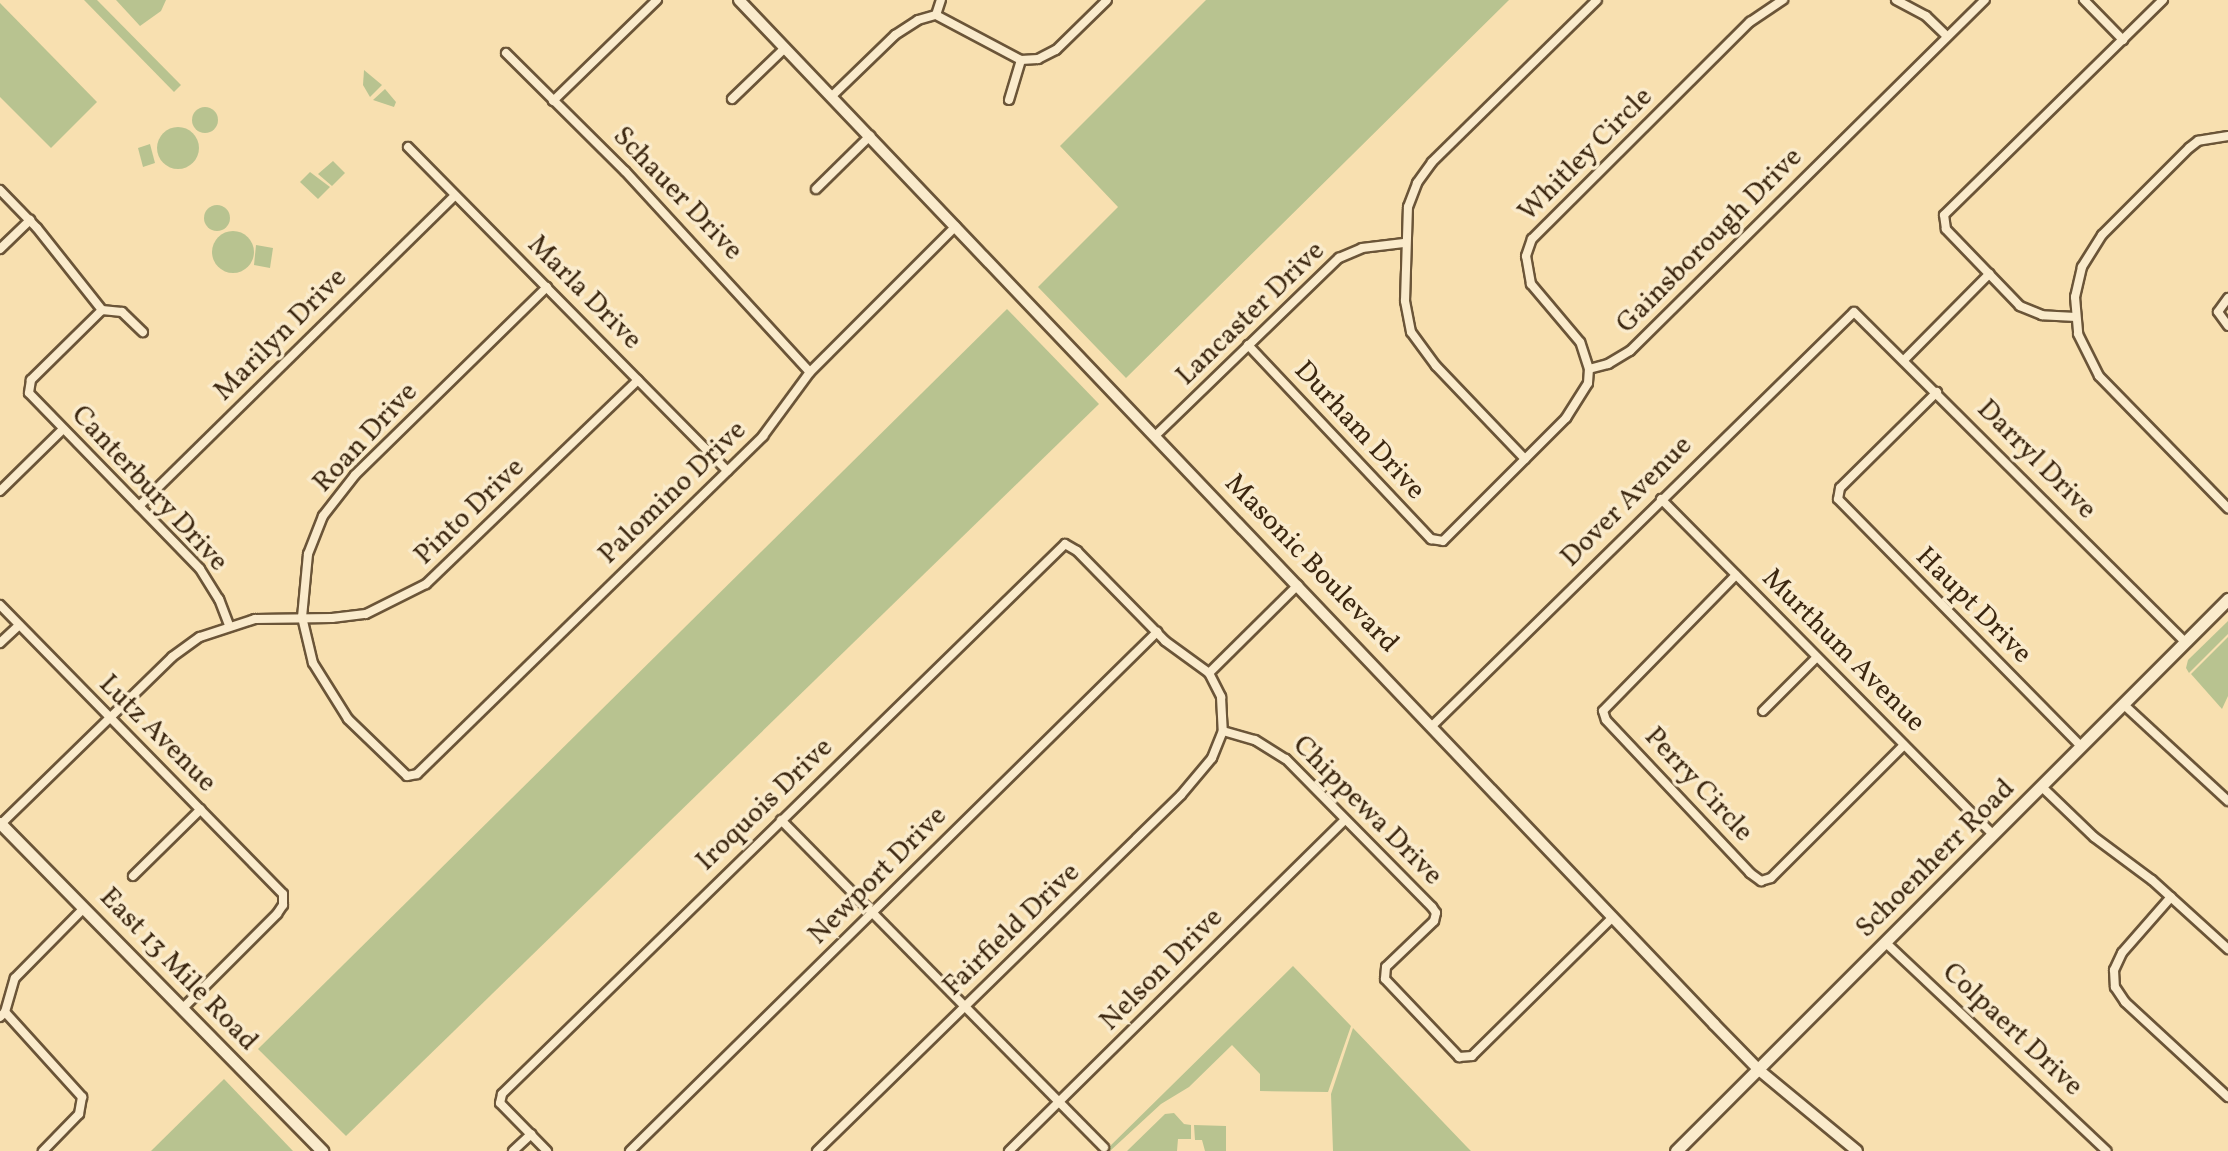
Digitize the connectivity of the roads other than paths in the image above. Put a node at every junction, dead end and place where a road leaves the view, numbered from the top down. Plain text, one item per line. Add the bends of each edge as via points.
1 (657, 0) edge
2 (739, 0) edge
3 (941, 0) edge
4 (1107, 0) edge
5 (1597, 0) edge
6 (1783, 0) edge
7 (1896, 0) edge
8 (1985, 0) edge
9 (2084, 0) edge
10 (2163, 0) edge
11 (936, 15) junction
12 (1947, 36) junction
13 (2123, 40) junction
14 (785, 48) junction
15 (506, 53) dead end
16 (1021, 60) junction
17 (831, 97) junction
18 (732, 99) dead end
19 (1009, 100) dead end
20 (553, 101) junction
21 (870, 136) junction
22 (2228, 136) edge
23 (408, 147) dead end
24 (816, 189) dead end
25 (0, 190) edge
26 (455, 195) junction
27 (30, 220) junction
28 (956, 226) junction
29 (1404, 243) junction
30 (0, 249) edge
31 (1989, 274) junction
32 (547, 287) junction
33 (2228, 298) edge
34 (102, 310) junction
35 (1854, 312) joint
36 (2076, 317) junction
37 (2228, 326) edge
38 (143, 332) dead end
39 (1248, 345) junction
40 (1905, 359) junction
41 (1589, 369) junction
42 (810, 372) junction
43 (638, 380) junction
44 (1937, 392) junction
45 (63, 429) junction
46 (1155, 436) junction
47 (1525, 459) junction
48 (728, 471) junction
49 (0, 491) edge
50 (1661, 499) junction
51 (139, 506) junction
52 (2228, 508) edge
53 (1736, 575) junction
54 (1298, 585) junction
55 (2228, 599) edge
56 (0, 605) edge
57 (302, 617) junction
58 (19, 625) junction
59 (229, 625) junction
60 (1157, 632) junction
61 (2185, 642) junction
62 (0, 643) edge
63 (1817, 657) junction
64 (1209, 673) junction
65 (2123, 704) junction
66 (1763, 711) dead end
67 (110, 717) junction
68 (1432, 726) junction
69 (1223, 731) junction
70 (1904, 745) junction
71 (2081, 746) junction
72 (2042, 787) junction
73 (2228, 801) edge
74 (201, 809) junction
75 (781, 820) junction
76 (1345, 820) junction
77 (0, 823) edge
78 (1994, 835) junction
79 (133, 876) dead end
80 (2171, 897) junction
81 (84, 908) junction
82 (873, 912) junction
83 (1613, 917) junction
84 (1886, 943) junction
85 (2228, 949) edge
86 (4, 993) edge
87 (965, 1007) junction
88 (182, 1009) junction
89 (2, 1014) edge
90 (1759, 1070) junction
91 (2228, 1097) edge
92 (1058, 1102) junction
93 (531, 1134) junction
94 (1104, 1148) dead end
95 (43, 1151) edge
96 (322, 1151) edge
97 (513, 1151) edge
98 (547, 1151) edge
99 (630, 1151) edge
100 (817, 1151) edge
101 (1009, 1151) edge
102 (1676, 1151) edge
103 (1857, 1151) edge
104 (2107, 1151) edge

1 - 20 street
2 - 14 street, Masonic Boulevard
3 - 11 street
4 - 16 street via 1056,50
5 - 29 street via 1432,162 1410,198
6 - 41 street, Whitley Circle via 1750,22 1532,239 1526,256 1531,284 1580,342
7 - 12 street via 1926,16
8 - 12 street, Gainsborough Drive
9 - 13 street
10 - 13 street
11 - 16 street
11 - 17 street via 895,35
12 - 41 street, Gainsborough Drive via 1630,351
13 - 31 street via 1947,211 1946,229
14 - 17 street, Masonic Boulevard
14 - 18 street
15 - 20 street, Schauer Drive
16 - 19 street
17 - 21 street, Masonic Boulevard
20 - 42 street, Schauer Drive via 625,171
21 - 24 street
21 - 28 street, Masonic Boulevard
22 - 36 street via 2198,141 2189,148 2094,244 2078,282
23 - 26 street, Marla Drive
25 - 27 street
26 - 32 street, Marla Drive
26 - 51 street, Marilyn Drive
27 - 30 street
27 - 34 street
28 - 42 street, Palomino Drive
28 - 46 street, Masonic Boulevard
29 - 39 street, Lancaster Drive via 1362,248 1339,258
29 - 47 street via 1411,332 1436,366
31 - 36 street via 2028,310
31 - 40 street
32 - 43 street, Marla Drive
32 - 57 street, Roan Drive via 336,497 308,554
33 - 37 street via 2218,312
34 - 38 street via 122,312
34 - 45 street, Canterbury Drive via 31,380 28,390
35 - 40 street, Darryl Drive
35 - 50 street, Dover Avenue
36 - 52 street via 2083,347 2099,376
39 - 46 street, Lancaster Drive
39 - 47 street, Durham Drive via 1431,539 1439,542
40 - 44 street, Darryl Drive
41 - 47 street via 1576,407
42 - 48 street, Palomino Drive via 777,421
43 - 48 street, Marla Drive
43 - 57 street, Pinto Drive via 426,584 366,614
44 - 61 street, Darryl Drive
44 - 71 street, Haupt Drive via 1836,495
45 - 49 street
45 - 51 street, Canterbury Drive
46 - 54 street, Masonic Boulevard
48 - 57 street, Palomino Drive via 417,774 407,776 329,694 313,663
50 - 53 street, Murthum Avenue
50 - 68 street, Dover Avenue
51 - 59 street, Canterbury Drive via 200,569
53 - 63 street, Murthum Avenue
53 - 70 street, Perry Circle via 1603,711 1750,873 1761,881 1771,878
54 - 64 street
54 - 68 street, Masonic Boulevard
55 - 61 main road, Schoenherr Road
56 - 58 street, Lutz Avenue
57 - 59 street
58 - 62 street
58 - 67 street, Lutz Avenue
59 - 67 street via 172,657
60 - 64 street
60 - 75 street, Iroquois Drive via 1065,544
60 - 82 street, Newport Drive
61 - 65 main road, Schoenherr Road
63 - 66 street
63 - 70 street, Murthum Avenue
64 - 69 street via 1221,697
65 - 71 main road, Schoenherr Road
65 - 73 street
67 - 74 street, Lutz Avenue
67 - 77 street
68 - 83 street, Masonic Boulevard
69 - 76 street, Chippewa Drive via 1279,754
69 - 87 street, Fairfield Drive via 1212,758 1181,795
70 - 78 street, Murthum Avenue
71 - 72 main road, Schoenherr Road
72 - 78 main road, Schoenherr Road
72 - 80 street via 2094,837
74 - 79 street
74 - 88 street, Lutz Avenue via 283,894 283,905
75 - 82 street
75 - 93 street, Iroquois Drive via 498,1099
76 - 83 street, Chippewa Drive via 1436,913 1386,967 1385,979 1456,1054 1466,1058
76 - 92 street, Nelson Drive
77 - 81 main road, East 13 Mile Road
78 - 84 main road, Schoenherr Road
80 - 85 street
80 - 91 street via 2122,953 2114,970 2115,987
81 - 86 street
81 - 88 main road, East 13 Mile Road
82 - 87 street
82 - 99 street, Newport Drive
83 - 90 street, Masonic Boulevard
84 - 90 main road, Schoenherr Road
84 - 104 street, Colpaert Drive
86 - 89 street
87 - 92 street
87 - 100 street, Fairfield Drive
88 - 96 main road, East 13 Mile Road
89 - 95 street via 84,1102
90 - 102 main road, Schoenherr Road
90 - 103 street, Masonic Boulevard
92 - 94 street
92 - 101 street, Nelson Drive
93 - 97 street
93 - 98 street

